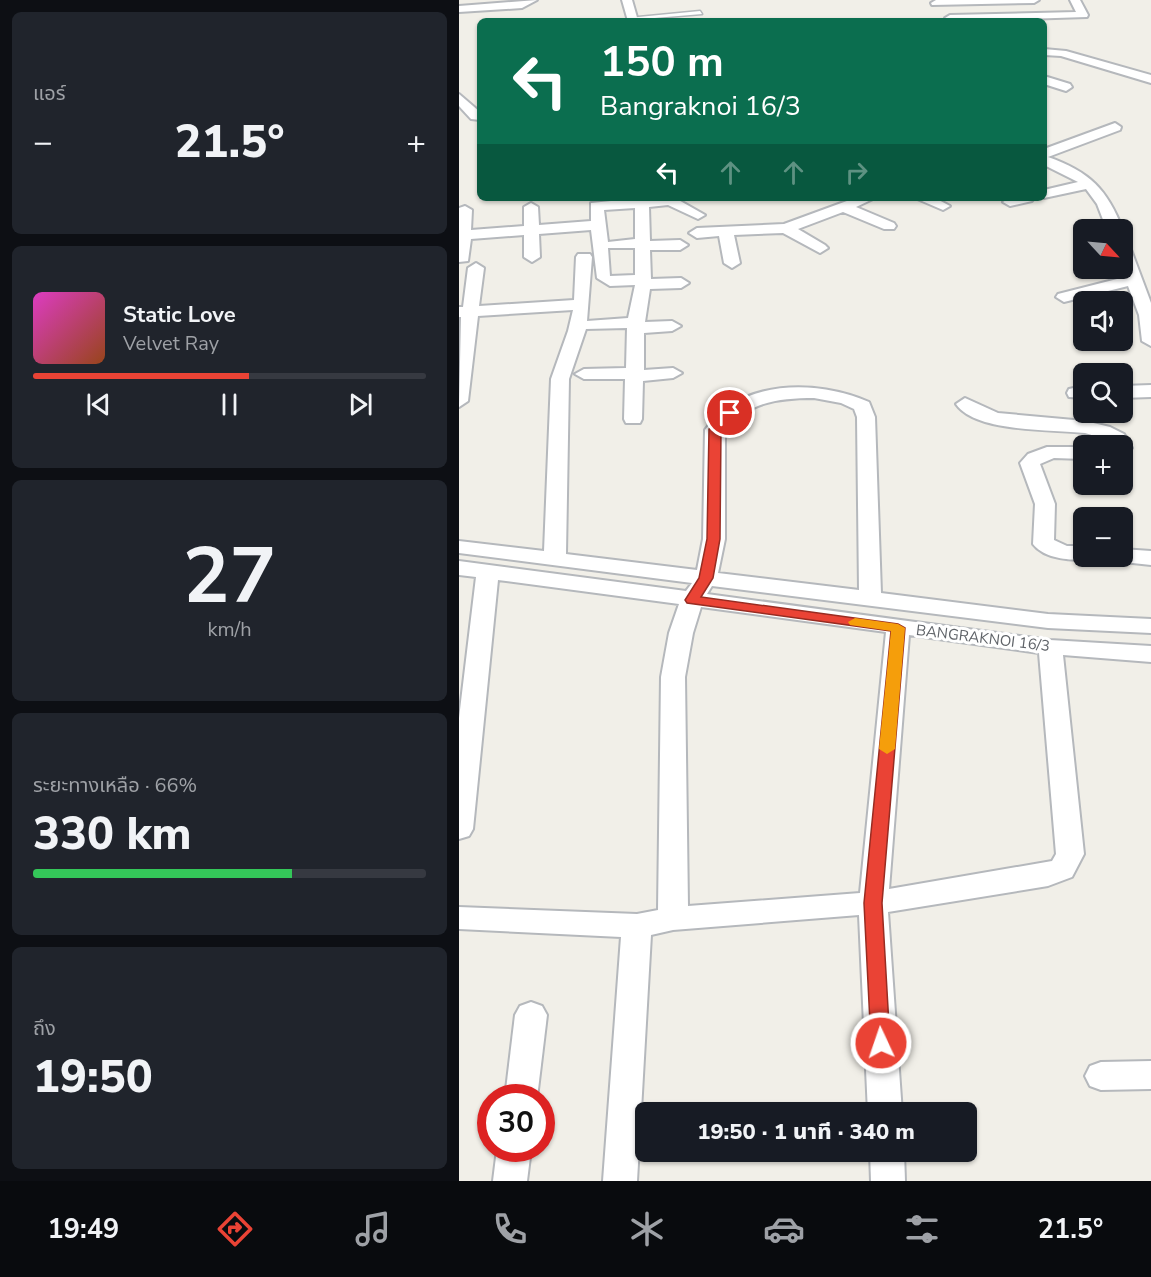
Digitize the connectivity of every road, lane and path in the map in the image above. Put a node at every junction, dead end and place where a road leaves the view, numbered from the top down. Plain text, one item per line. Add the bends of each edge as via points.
1 (627, 0) edge
2 (1034, 0) edge
3 (1075, 0) edge
4 (529, 2) edge
5 (936, 3) dead end
6 (638, 7) dead end
7 (459, 9) edge
8 (700, 13) dead end
9 (531, 15) dead end
10 (635, 18) edge
11 (635, 18) edge
12 (646, 18) edge
13 (950, 18) dead end
14 (1047, 52) edge
15 (1151, 79) edge
16 (1047, 81) edge
17 (1066, 87) dead end
18 (462, 101) edge
19 (477, 115) edge
20 (477, 117) edge
21 (1115, 127) dead end
22 (468, 129) dead end
23 (1047, 153) edge
24 (1047, 161) edge
25 (1090, 184) junction
26 (1047, 193) edge
27 (861, 201) edge
28 (930, 201) edge
29 (1014, 201) edge
30 (595, 202) edge
31 (642, 202) junction
32 (1010, 202) dead end
33 (943, 206) dead end
34 (531, 207) dead end
35 (845, 208) junction
36 (465, 210) dead end
37 (698, 215) dead end
38 (1111, 219) edge
39 (600, 225) junction
40 (889, 226) dead end
41 (786, 228) junction
42 (531, 230) junction
43 (725, 231) junction
44 (697, 233) dead end
45 (464, 235) junction
46 (613, 244) dead end
47 (644, 244) junction
48 (680, 245) dead end
49 (820, 248) dead end
50 (532, 257) dead end
51 (584, 257) dead end
52 (732, 263) dead end
53 (1151, 274) edge
54 (1134, 278) junction
55 (643, 282) junction
56 (681, 283) dead end
57 (1064, 297) dead end
58 (582, 304) junction
59 (465, 312) edge
60 (592, 325) dead end
61 (636, 325) junction
62 (672, 326) dead end
63 (1151, 341) edge
64 (673, 373) dead end
65 (584, 374) dead end
66 (635, 374) junction
67 (1151, 391) edge
68 (1133, 392) edge
69 (459, 401) edge
70 (965, 404) dead end
71 (633, 419) dead end
72 (1115, 435) edge
73 (1073, 453) edge
74 (459, 547) edge
75 (1073, 552) edge
76 (1133, 557) edge
77 (1151, 558) edge
78 (555, 560) junction
79 (459, 568) edge
80 (488, 572) junction
81 (706, 578) junction
82 (870, 598) junction
83 (692, 600) junction
84 (1092, 625) junction
85 (1151, 626) edge
86 (898, 628) junction
87 (1050, 647) junction
88 (1095, 650) junction
89 (1151, 654) edge
90 (459, 829) edge
91 (873, 903) junction
92 (459, 918) edge
93 (673, 919) junction
94 (637, 926) junction
95 (531, 1015) dead end
96 (1151, 1075) edge
97 (1101, 1076) dead end
98 (523, 1084) edge
99 (884, 1102) edge
100 (513, 1162) edge
101 (887, 1162) edge
102 (510, 1181) edge
103 (620, 1181) edge
104 (888, 1181) edge

1 - 10 street
2 - 5 street
3 - 13 street via 1083,15
4 - 7 street
4 - 9 street
6 - 11 lane
8 - 12 lane
14 - 15 street
16 - 17 street
18 - 19 street
20 - 22 street
21 - 23 street
24 - 25 street
25 - 26 street
25 - 38 street via 1106,204
27 - 35 street
28 - 33 street
29 - 32 street
30 - 31 street
30 - 39 street
31 - 37 street via 670,201
31 - 47 street
34 - 42 street
35 - 40 street
35 - 41 street
36 - 45 street
39 - 42 street
39 - 55 street via 607,278
41 - 43 street
41 - 49 street
42 - 45 street
42 - 50 street
43 - 44 street
43 - 52 street
45 - 59 street via 469,263
46 - 47 street
47 - 48 street
47 - 55 street
51 - 58 street
53 - 54 street
54 - 57 street
54 - 63 street
55 - 56 street
55 - 61 street
58 - 59 street
58 - 78 street via 560,380
59 - 69 street
60 - 61 street
61 - 62 street
61 - 66 street
64 - 66 street
65 - 66 street
66 - 71 street
67 - 68 street
70 - 72 street via 985,416 1091,427
73 - 75 street via 1045,453 1030,463 1043,495 1044,544
74 - 78 street
76 - 77 street
78 - 81 street
79 - 80 street, BANGRAKNOI 16/3
80 - 83 street, BANGRAKNOI 16/3
80 - 90 street
81 - 82 street
81 - 82 street via 714,539 715,429 747,403 773,396 835,395 863,406 866,417
81 - 83 street
82 - 84 street
83 - 86 street, BANGRAKNOI 16/3
83 - 93 street via 673,677
84 - 85 street
84 - 88 street
86 - 87 street, BANGRAKNOI 16/3
86 - 91 street
87 - 88 street, BANGRAKNOI 16/3
87 - 91 street via 1070,854 1062,870
88 - 89 street, BANGRAKNOI 16/3
91 - 93 street
91 - 99 street
92 - 94 street
93 - 94 street
94 - 103 street
95 - 98 street
96 - 97 street
100 - 102 street
101 - 104 street

